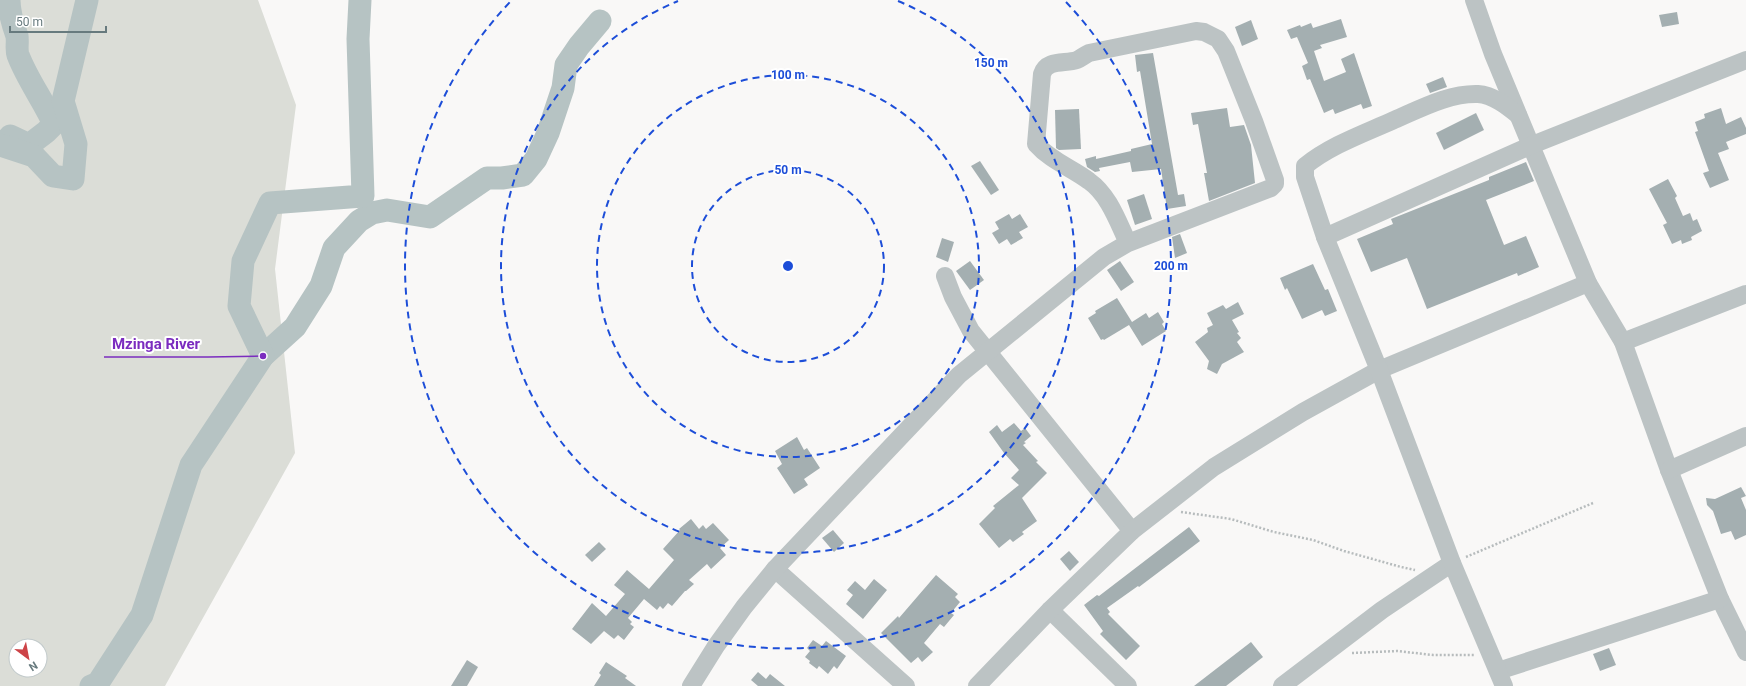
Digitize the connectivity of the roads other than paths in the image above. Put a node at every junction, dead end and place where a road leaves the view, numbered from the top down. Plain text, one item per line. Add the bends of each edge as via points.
1 (1474, 0) edge
2 (1746, 60) edge
3 (1518, 115) junction
4 (1532, 145) junction
5 (1325, 237) junction
6 (1128, 243) junction
7 (945, 276) dead end
8 (1588, 283) junction
9 (1746, 294) edge
10 (1622, 342) junction
11 (988, 353) junction
12 (1379, 370) junction
13 (1746, 436) edge
14 (1669, 470) junction
15 (1132, 531) junction
16 (1452, 563) junction
17 (776, 569) junction
18 (1720, 599) junction
19 (1050, 610) junction
20 (1746, 652) edge
21 (1501, 678) edge
22 (691, 686) edge
23 (906, 686) edge
24 (977, 686) edge
25 (1128, 686) edge
26 (1282, 686) edge

1 - 3 street
2 - 4 street
3 - 4 street
3 - 5 street via 1491,97 1479,94 1458,95 1344,141 1318,156 1305,166 1305,177
4 - 5 street
4 - 8 street
5 - 12 street
6 - 6 street via 1098,188 1036,144 1042,74 1051,64 1077,60 1089,53 1196,31 1204,32 1218,39 1226,51 1254,121 1275,184 1271,188
6 - 11 street via 1082,274
7 - 11 street via 962,315
8 - 10 street
8 - 12 street
9 - 10 street
10 - 14 street
11 - 15 street
11 - 17 street via 960,375
12 - 15 street via 1303,412 1214,467
12 - 16 street
13 - 14 street
14 - 18 street
15 - 19 street
16 - 21 street
16 - 26 street via 1382,610
17 - 22 street via 744,607
17 - 23 street
18 - 20 street
18 - 21 street
19 - 24 street
19 - 25 street

